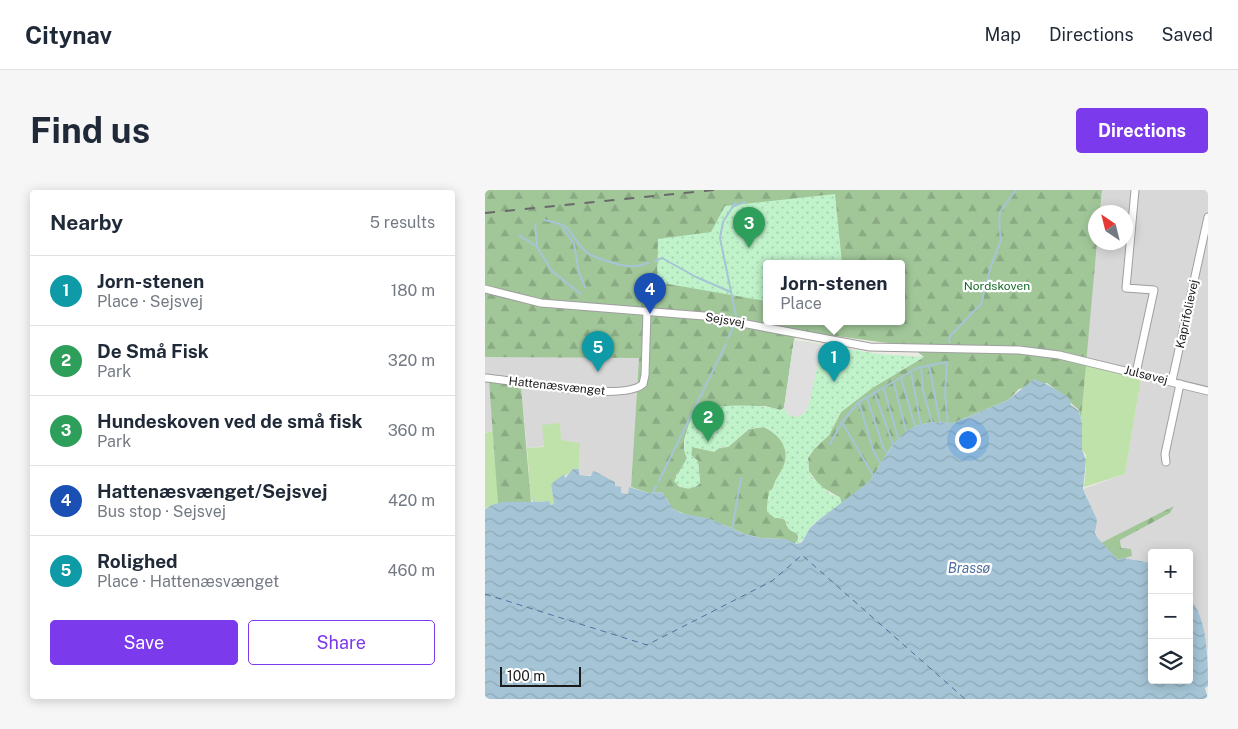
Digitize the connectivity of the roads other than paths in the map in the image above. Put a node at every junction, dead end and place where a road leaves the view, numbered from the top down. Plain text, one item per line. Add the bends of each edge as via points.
1 (1135, 190) edge
2 (1208, 217) edge
3 (485, 288) edge
4 (647, 311) junction
5 (1083, 360) joint
6 (1136, 373) junction
7 (485, 378) edge
8 (1172, 381) junction
9 (1180, 384) junction
10 (1208, 391) edge
11 (1166, 462) dead end

1 - 6 street via 1126,288 1154,290
2 - 8 street, Kaprifolievej
3 - 4 street, Sejsvej via 541,303
4 - 5 street, Sejsvej via 719,319 870,347 1019,350
4 - 7 street, Hattenæsvænget via 645,375 640,387 601,392
5 - 6 street, Julsøvej
6 - 8 street, Julsøvej
8 - 9 street, Julsøvej
9 - 10 street, Julsøvej
9 - 11 street

